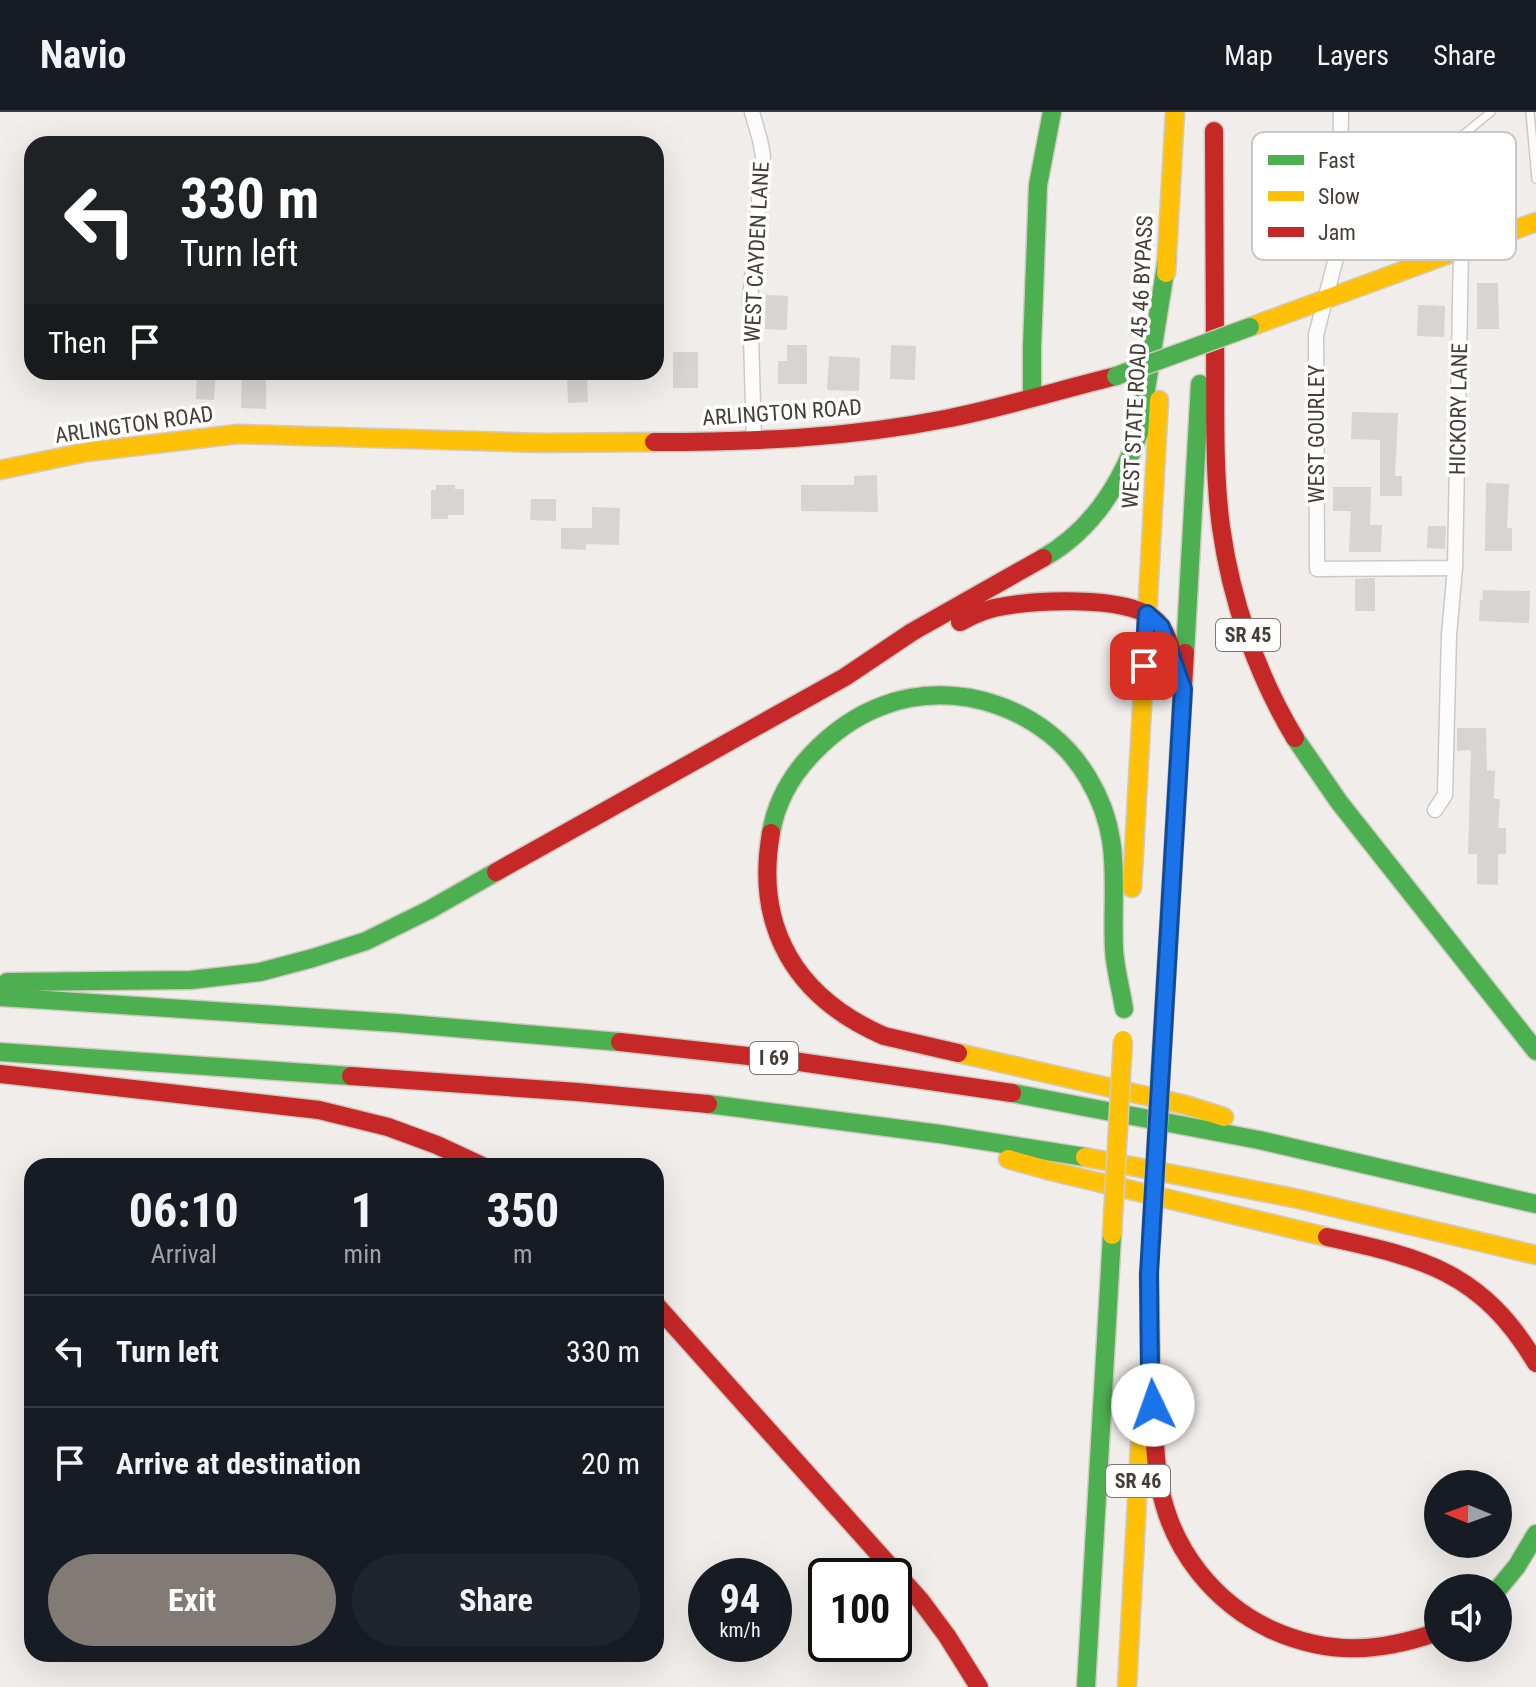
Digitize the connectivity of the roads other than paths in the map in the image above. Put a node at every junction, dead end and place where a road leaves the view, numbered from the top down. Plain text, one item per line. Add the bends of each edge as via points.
1 (752, 112) edge
2 (1052, 112) edge
3 (1175, 112) edge
4 (1341, 112) edge
5 (1491, 112) edge
6 (1530, 112) edge
7 (1215, 121) edge
8 (1341, 132) edge
9 (1466, 132) edge
10 (1536, 179) edge
11 (1536, 222) edge
12 (1516, 229) edge
13 (1167, 259) junction
14 (1336, 260) edge
15 (1418, 260) edge
16 (1434, 260) edge
17 (1461, 260) edge
18 (1418, 266) junction
19 (1326, 299) junction
20 (1032, 398) junction
21 (754, 441) junction
22 (0, 470) edge
23 (1455, 568) junction
24 (1147, 614) junction
25 (845, 677) junction
26 (1183, 689) junction
27 (1435, 810) dead end
28 (0, 982) edge
29 (0, 997) edge
30 (1124, 1009) junction
31 (1536, 1051) edge
32 (0, 1052) edge
33 (0, 1074) edge
34 (900, 1128) junction
35 (465, 1158) edge
36 (1376, 1165) junction
37 (1536, 1204) edge
38 (1536, 1255) edge
39 (1149, 1274) junction
40 (664, 1314) edge
41 (1536, 1363) edge
42 (1536, 1534) edge
43 (1510, 1574) edge
44 (1424, 1637) edge
45 (979, 1687) edge
46 (1086, 1687) edge
47 (1127, 1687) edge

1 - 21 street, WEST CAYDEN LANE via 763,156 750,301
2 - 20 main road via 1038,185
3 - 13 main road, WEST STATE ROAD 45 46 BYPASS
4 - 8 street, WEST GOURLEY
5 - 9 lane
6 - 10 lane
7 - 26 main road, SR 46
7 - 31 main road, SR 45 via 1218,488 1228,562 1249,638 1277,705 1315,771
11 - 12 main road, ARLINGTON ROAD
13 - 24 main road, WEST STATE ROAD 45 46 BYPASS
13 - 25 main road via 1139,433 1131,459 1101,509 1054,552 912,632
14 - 19 street, WEST GOURLEY
15 - 18 lane
16 - 18 main road, ARLINGTON ROAD
17 - 23 street, HICKORY LANE
18 - 19 main road, ARLINGTON ROAD
19 - 20 main road, ARLINGTON ROAD, bridge via 1116,376
19 - 23 street, WEST GOURLEY via 1316,335 1317,569
20 - 21 main road, ARLINGTON ROAD via 918,424
21 - 22 main road, ARLINGTON ROAD via 544,443 238,434 87,452
23 - 27 street, HICKORY LANE via 1445,795
24 - 25 main road via 1095,604 1003,606
24 - 26 main road via 1161,627
24 - 30 main road, WEST STATE ROAD 45 46 BYPASS
25 - 28 main road via 366,941 260,972 191,980
26 - 39 main road, SR 46, bridge
29 - 36 main road, I 69 via 559,1036 793,1061 1086,1105
30 - 36 main road via 1113,946 1111,830 1083,769 1050,733 990,702 923,695 889,702 855,718 801,765 773,820 765,867 767,895 793,963 825,1002 847,1018 884,1036 1186,1105
30 - 46 main road, bridge
32 - 34 main road via 664,1099
33 - 35 main road via 319,1110 388,1127
34 - 38 main road via 1190,1176
34 - 41 main road via 1047,1170 1420,1261 1481,1295 1516,1331
36 - 37 main road, I 69
39 - 44 main road via 1150,1380 1160,1488 1170,1525 1208,1585 1257,1623 1297,1640 1358,1649
39 - 47 main road, SR 46
40 - 45 main road via 921,1601
42 - 43 main road

